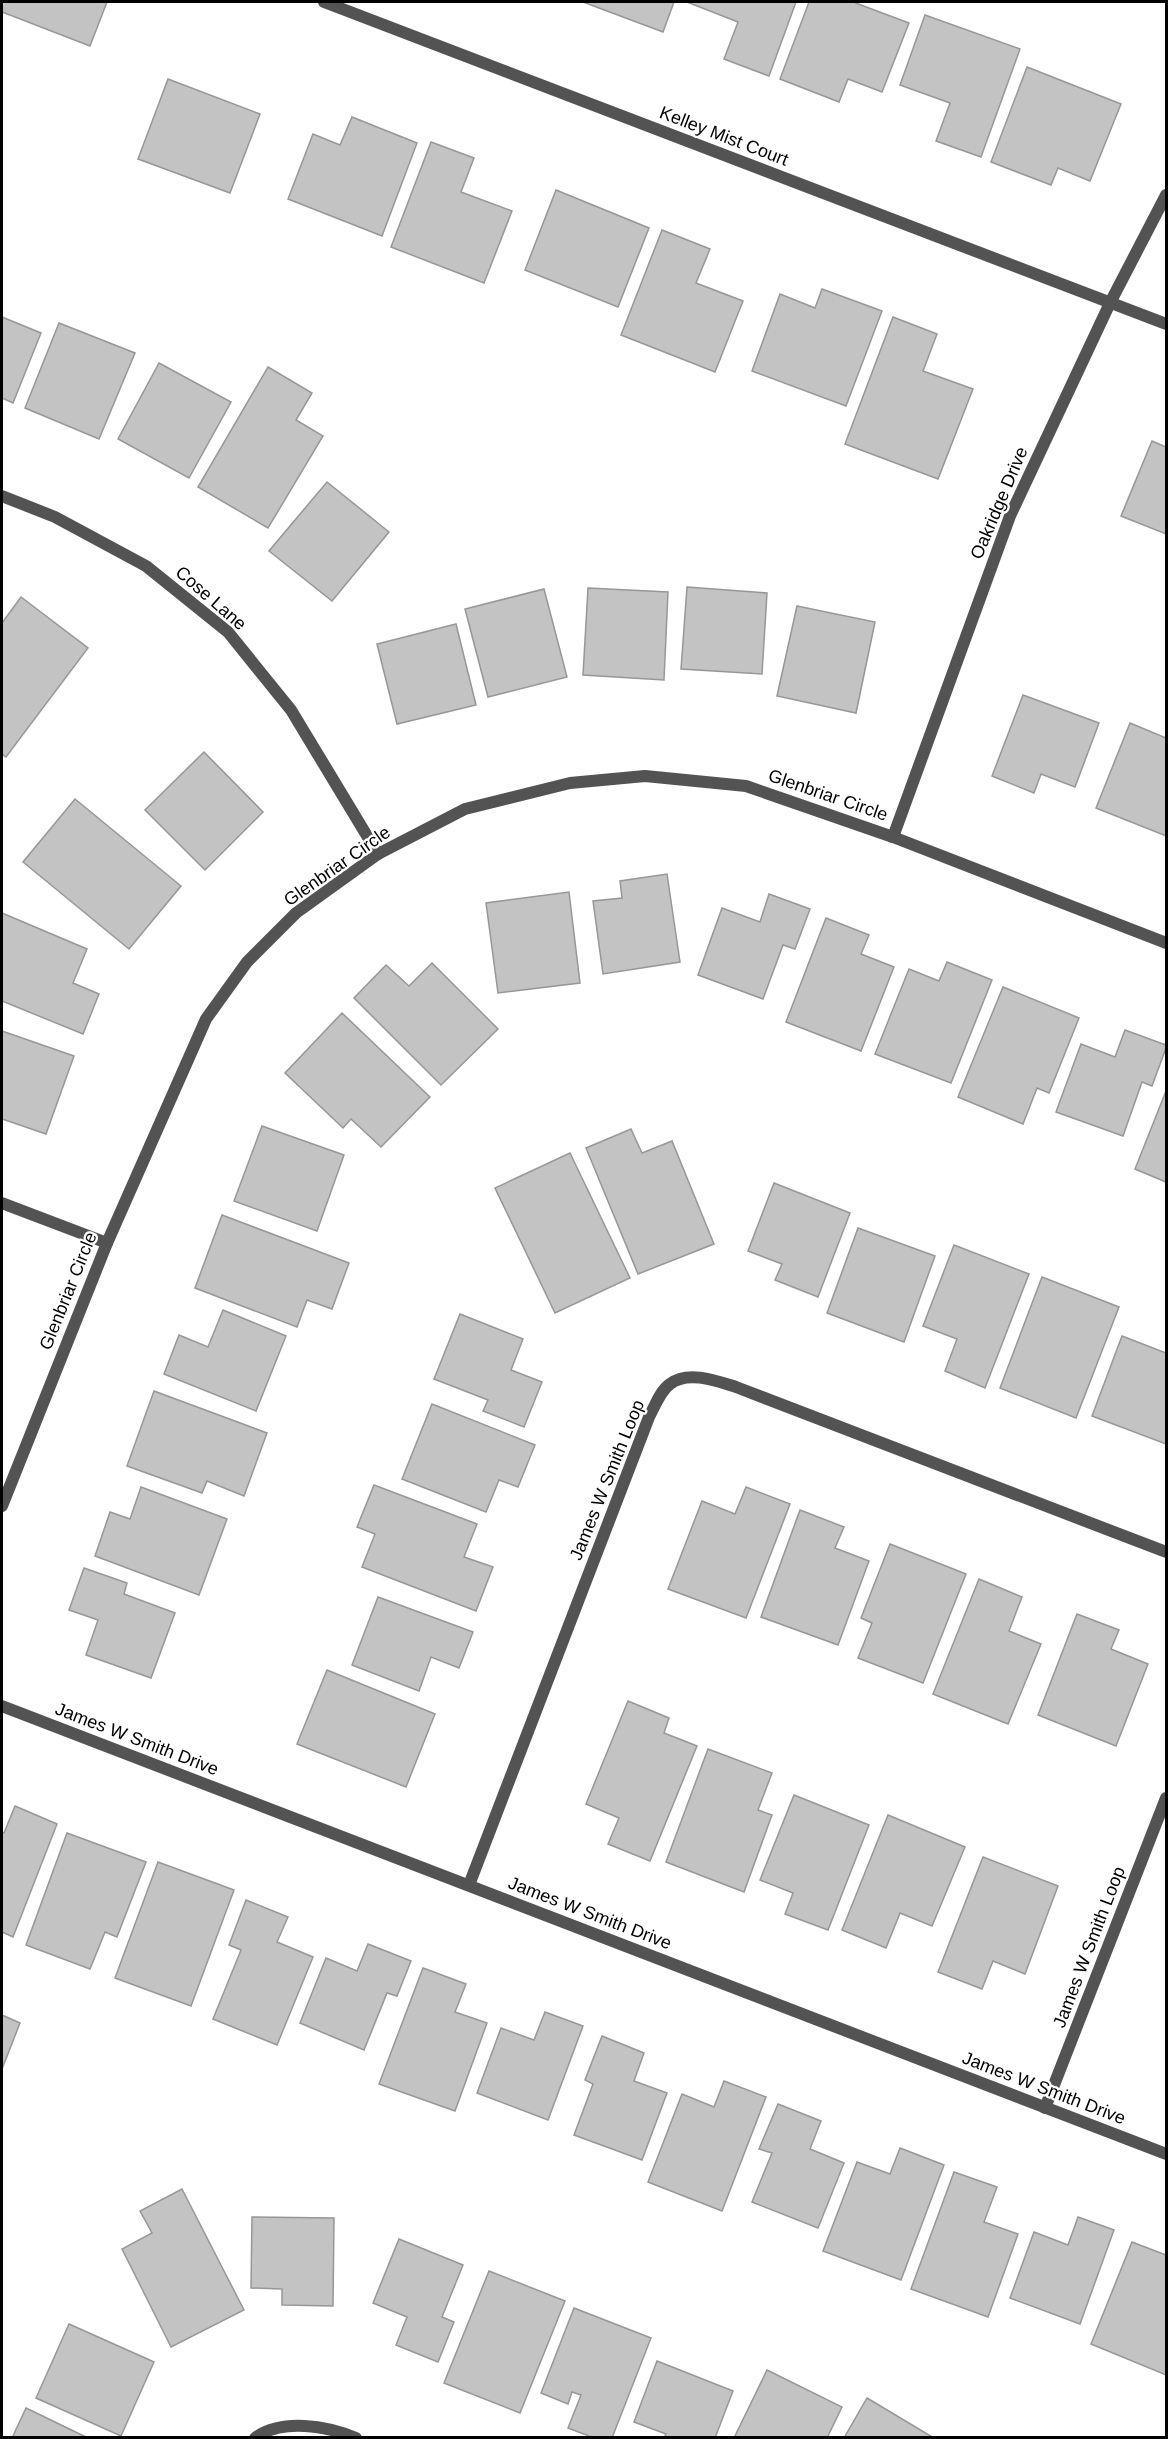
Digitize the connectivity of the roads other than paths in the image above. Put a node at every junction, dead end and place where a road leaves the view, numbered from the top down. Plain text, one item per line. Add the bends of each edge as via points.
1 (324, 2) edge
2 (1167, 195) edge
3 (1110, 303) junction
4 (1167, 324) edge
5 (2, 496) edge
6 (892, 837) junction
7 (378, 854) junction
8 (1167, 943) edge
9 (2, 1203) edge
10 (106, 1244) junction
11 (2, 1506) edge
12 (1167, 1552) edge
13 (2, 1706) edge
14 (1167, 1798) edge
15 (469, 1886) junction
16 (1045, 2108) junction
17 (1167, 2154) edge
18 (255, 2438) edge
19 (356, 2438) edge

1 - 3 street, Kelley Mist Court
2 - 3 street, Oakridge Drive
3 - 4 street, Kelley Mist Court
3 - 6 street, Oakridge Drive via 1010,516
5 - 7 street, Cose Lane via 56,517 146,566 228,632 291,710
6 - 7 street, Glenbriar Circle via 746,786 645,776 570,783 465,809
6 - 8 street, Glenbriar Circle
7 - 10 street, Glenbriar Circle via 296,914 248,962 206,1019
9 - 10 street
10 - 11 street, Glenbriar Circle
12 - 15 street, James W Smith Loop via 736,1387 705,1378 670,1383 649,1417
13 - 15 street, James W Smith Drive
14 - 16 street, James W Smith Loop
15 - 16 street, James W Smith Drive
16 - 17 street, James W Smith Drive
18 - 19 street via 285,2426 335,2429

